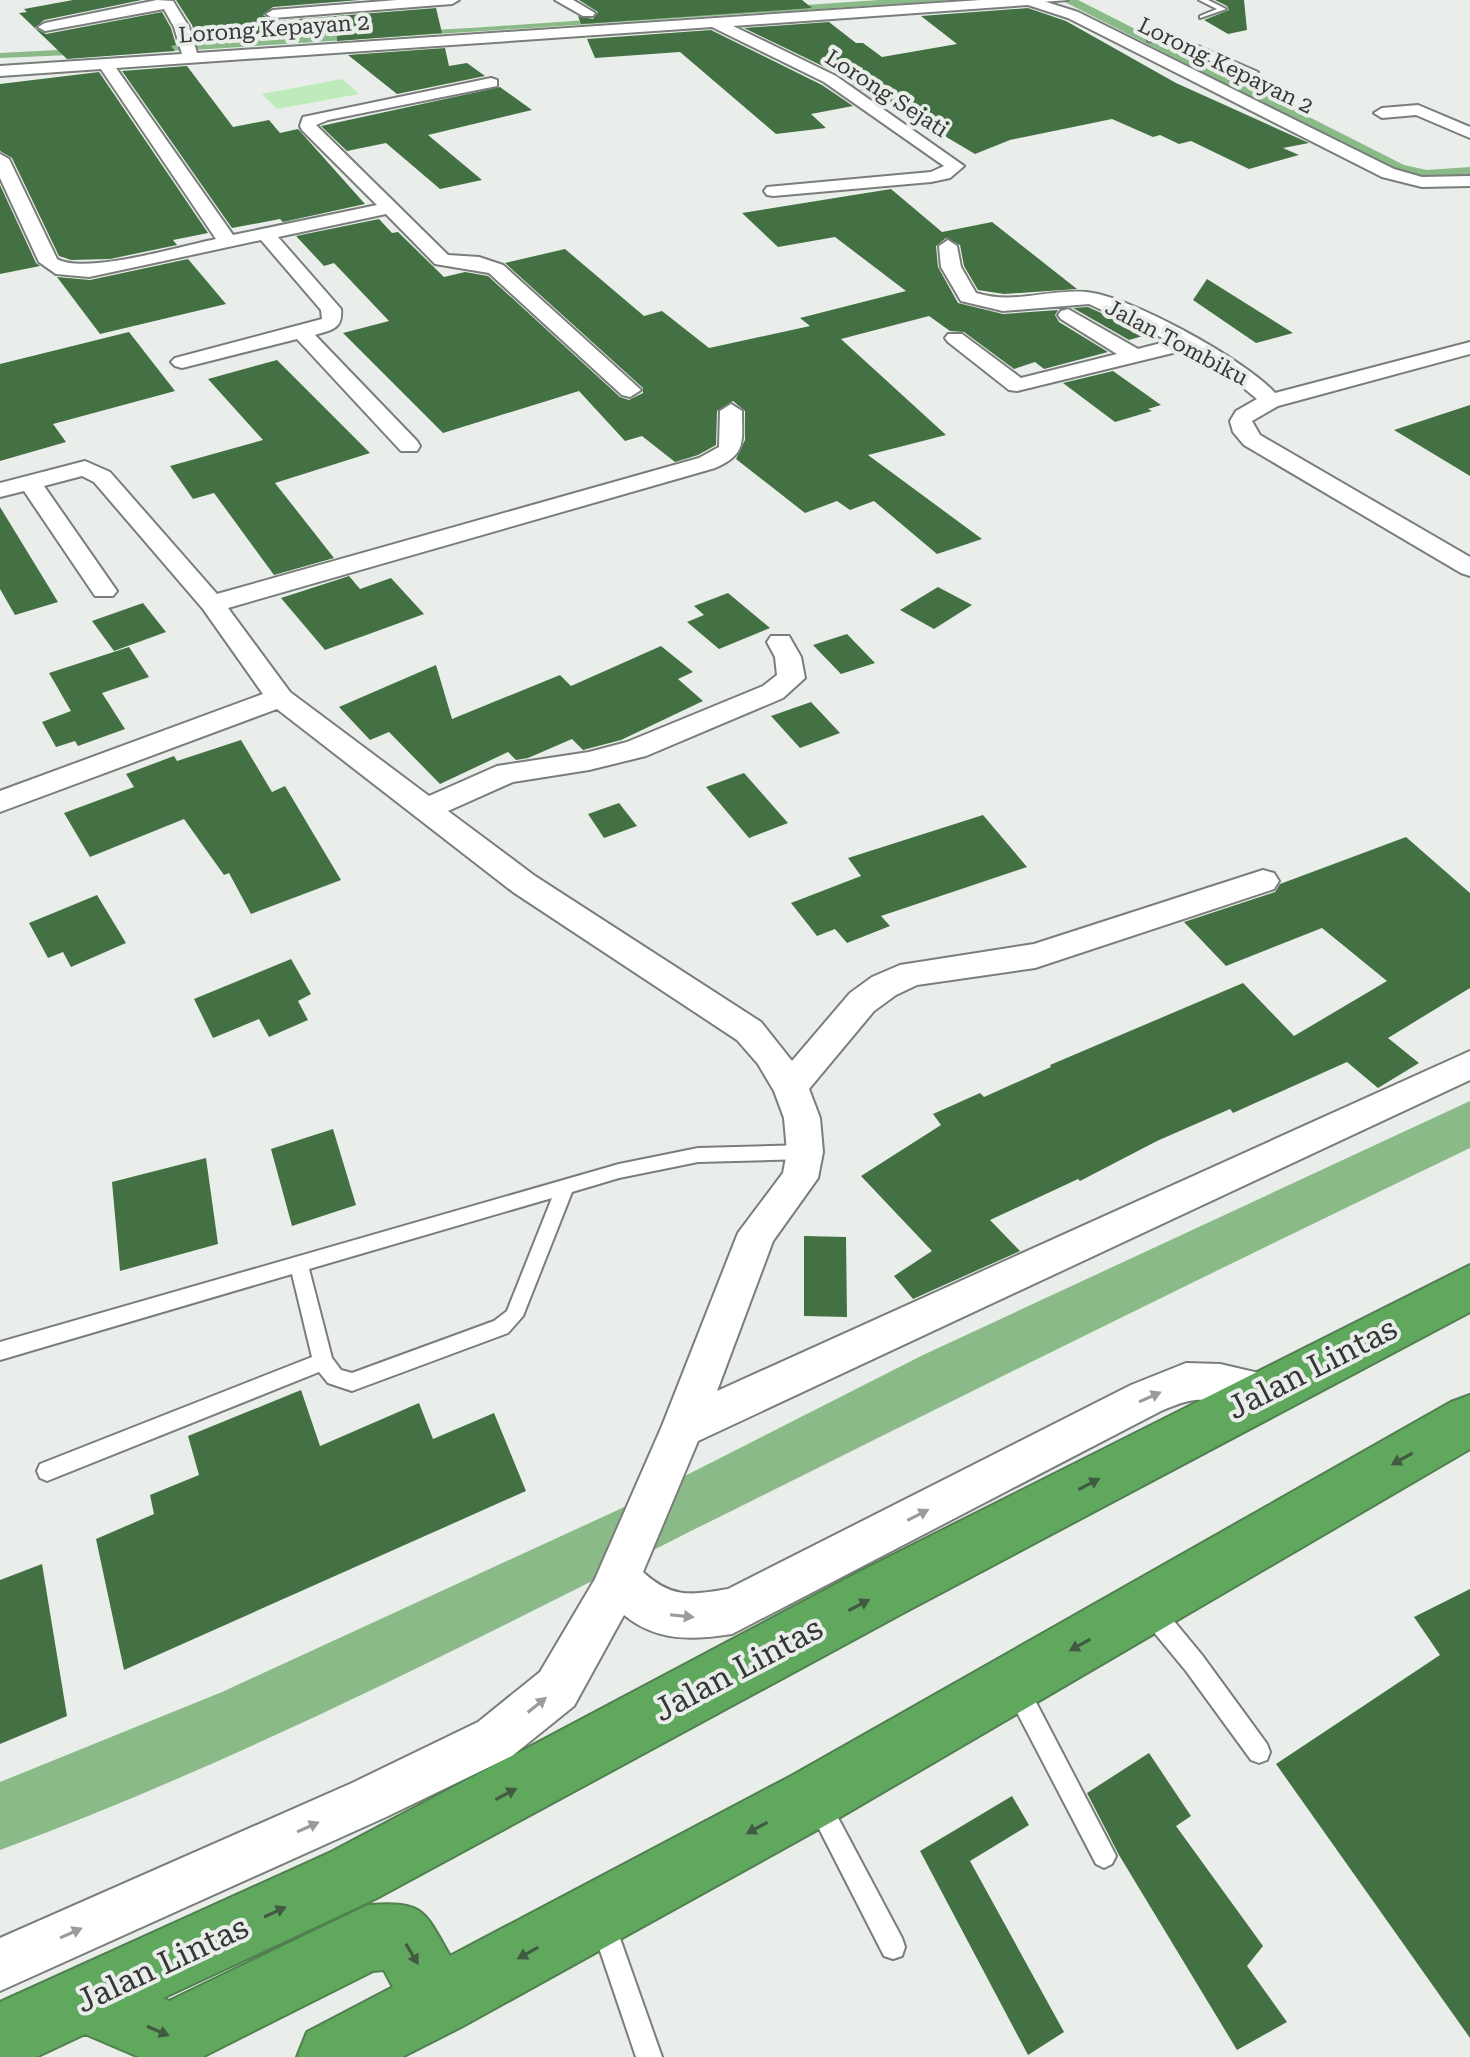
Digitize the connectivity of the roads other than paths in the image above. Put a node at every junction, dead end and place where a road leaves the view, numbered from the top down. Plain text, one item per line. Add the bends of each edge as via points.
1 (562, 0) edge
2 (1202, 0) edge
3 (1029, 1) edge
4 (1061, 1) edge
5 (166, 2) edge
6 (456, 3) edge
7 (588, 13) dead end
8 (273, 14) dead end
9 (1202, 17) dead end
10 (712, 21) junction
11 (45, 27) dead end
12 (1129, 41) junction
13 (190, 52) junction
14 (106, 65) junction
15 (0, 71) edge
16 (1250, 72) dead end
17 (491, 83) dead end
18 (1382, 113) dead end
19 (1470, 133) edge
20 (0, 159) edge
21 (1470, 181) edge
22 (773, 191) dead end
23 (388, 208) junction
24 (265, 234) junction
25 (228, 242) junction
26 (948, 246) dead end
27 (1068, 315) dead end
28 (301, 332) junction
29 (955, 338) dead end
30 (1186, 343) junction
31 (1470, 348) edge
32 (1135, 356) junction
33 (182, 362) dead end
34 (630, 390) dead end
35 (1270, 401) junction
36 (731, 411) dead end
37 (409, 446) dead end
38 (8, 487) edge
39 (1470, 568) edge
40 (104, 591) dead end
41 (212, 604) junction
42 (780, 642) dead end
43 (280, 698) junction
44 (0, 802) edge
45 (426, 809) junction
46 (1263, 881) dead end
47 (1470, 1065) edge
48 (790, 1087) junction
49 (805, 1152) junction
50 (565, 1188) junction
51 (299, 1264) junction
52 (1470, 1287) edge
53 (0, 1351) edge
54 (323, 1362) junction
55 (1267, 1391) junction
56 (1470, 1420) edge
57 (683, 1427) junction
58 (47, 1471) dead end
59 (617, 1579) junction
60 (1147, 1607) junction
61 (1013, 1682) junction
62 (1259, 1752) dead end
63 (815, 1797) junction
64 (1104, 1856) dead end
65 (599, 1914) junction
66 (893, 1947) dead end
67 (0, 1965) edge
68 (86, 2000) junction
69 (439, 2002) junction
70 (0, 2038) edge
71 (346, 2054) edge
72 (649, 2057) edge

1 - 7 street
2 - 9 lane via 1223,9
3 - 4 lane
3 - 10 street, Lorong Kepayan 2 via 753,11
3 - 12 street, Lorong Kepayan 2
5 - 11 street
5 - 13 street
6 - 8 street
10 - 13 street, Lorong Kepayan 2
10 - 22 street, Lorong Sejati via 830,79 955,166 931,177
12 - 16 street via 1170,39
12 - 21 street, Lorong Kepayan 2 via 1388,173 1422,182
13 - 14 street, Lorong Kepayan 2
14 - 15 street, Lorong Kepayan 2
14 - 25 street
17 - 23 street via 309,121 308,126
18 - 19 street via 1418,110
20 - 25 street via 49,262 63,270 89,271
23 - 24 street
23 - 34 street via 442,260 479,263 502,273
24 - 25 street
24 - 28 street via 334,316 325,326
26 - 30 street, Jalan Tombiku via 951,267 968,297 1001,308 1073,298 1100,300
27 - 32 street
28 - 33 street
28 - 37 street
29 - 32 street via 1017,385
30 - 32 street
30 - 35 street, Jalan Tombiku via 1260,387
31 - 35 street
35 - 39 street, Jalan Tombiku via 1241,421 1252,440
36 - 41 street via 730,449 707,463
38 - 40 street
38 - 41 street via 85,468 102,477
41 - 43 street
42 - 45 street via 791,678 773,692 626,753 507,773
43 - 44 street
43 - 45 street
45 - 48 street via 566,914 749,1031
46 - 48 street via 1035,956 912,974 884,986 862,1002
47 - 57 street
48 - 49 street via 802,1118
49 - 50 lane via 698,1155
49 - 57 street via 800,1178 757,1233
50 - 51 lane
50 - 54 lane via 514,1316 501,1327 352,1382 335,1377
51 - 53 lane
51 - 54 lane
52 - 55 highway, Jalan Lintas
54 - 58 lane
59 -> 55 street via 657,1611 687,1619 732,1611 1146,1398 1186,1382
68 -> 55 highway, Jalan Lintas via 354,1875
56 -> 60 highway
57 - 59 street
67 -> 59 street via 495,1739 557,1689
60 -> 61 highway
60 - 62 lane
61 - 63 highway
61 - 64 lane
63 -> 65 highway
63 - 66 lane
65 -> 69 highway
65 - 72 lane
68 -> 69 highway via 171,2036 368,1938 401,1936
68 - 70 highway, Jalan Lintas
69 - 71 highway

